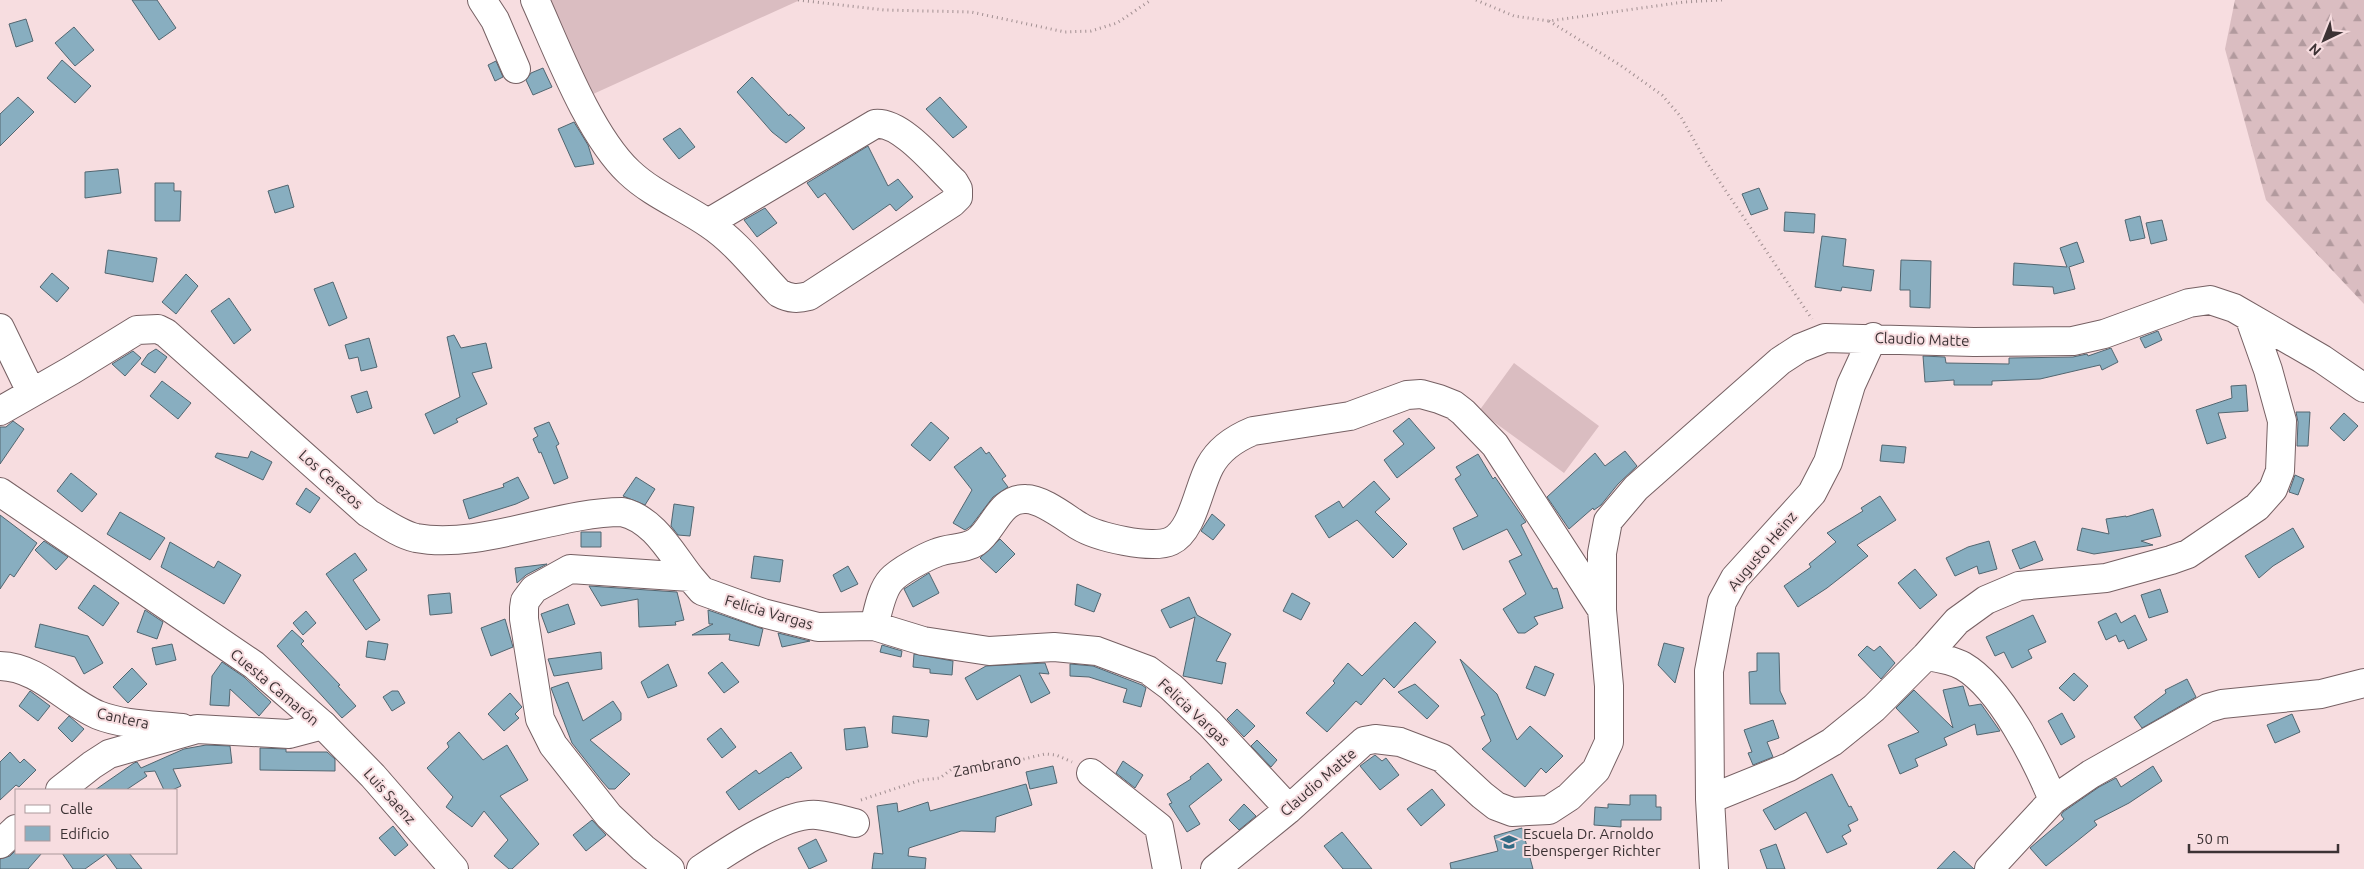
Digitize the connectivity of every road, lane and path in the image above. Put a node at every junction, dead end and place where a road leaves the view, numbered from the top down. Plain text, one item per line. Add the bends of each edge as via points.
1 (482, 0) edge
2 (535, 0) edge
3 (798, 0) edge
4 (1151, 0) edge
5 (1476, 0) edge
6 (1722, 0) edge
7 (1550, 21) junction
8 (516, 69) dead end
9 (708, 223) junction
10 (2250, 319) junction
11 (0, 328) edge
12 (1873, 337) junction
13 (1824, 338) junction
14 (2364, 388) edge
15 (31, 392) junction
16 (0, 410) edge
17 (0, 492) edge
18 (690, 577) junction
19 (1602, 610) junction
20 (874, 626) junction
21 (1926, 656) junction
22 (0, 666) edge
23 (2364, 683) edge
24 (323, 725) junction
25 (197, 729) junction
26 (1090, 773) joint
27 (61, 789) edge
28 (1710, 799) junction
29 (2053, 800) junction
30 (1288, 809) junction
31 (857, 812) joint
32 (15, 830) edge
33 (0, 844) edge
34 (734, 860) edge
35 (454, 869) edge
36 (670, 869) edge
37 (701, 869) edge
38 (1167, 869) edge
39 (1215, 869) edge
40 (1714, 869) edge
41 (1989, 869) edge

1 - 8 street via 495,20
2 - 9 street via 570,78 606,145 619,162 640,182
3 - 4 path via 884,10 971,12 1065,32 1091,31 1117,23
5 - 7 path via 1514,16
6 - 7 path via 1684,2
7 - 13 path via 1662,95 1681,117
9 - 9 street via 725,236 780,293 802,298 952,203 958,197 958,189 902,133 888,124 875,124
10 - 12 street, Claudio Matte via 2234,308 2210,300 2190,303 2104,334 2073,341 1974,342
10 - 14 street, Claudio Matte via 2322,359
10 - 21 street via 2282,421 2280,471 2273,489 2256,507 2188,554 2106,578 2019,586 1986,600 1957,622
11 - 15 street
12 - 13 street, Claudio Matte
12 - 28 street, Augusto Heinz via 1851,385 1828,462 1812,493 1735,578 1722,602 1709,671
13 - 19 street, Claudio Matte via 1780,361 1636,488 1608,521 1602,552
15 - 16 street, Los Cerezos
15 - 18 street, Los Cerezos via 137,330 158,329 368,513 393,529 415,538 459,539 622,512 636,516 652,528
17 - 24 street, Cuesta Camarón via 254,665
18 - 20 street, Felicia Vargas via 702,591 763,613 818,627
18 - 36 street via 570,569 534,589 524,608 540,719 553,745 609,816
19 - 20 street, Claudio Matte via 1495,445 1458,409 1439,398 1421,394 1407,395 1350,416 1253,431 1238,438 1215,459 1197,496 1192,518 1172,541 1164,544 1146,544 1096,534 1045,506 1027,499 1019,500 998,513 977,541 937,552 894,577 887,585
19 - 30 street, Claudio Matte via 1609,686 1609,742 1596,770 1558,806 1549,810 1512,812 1482,795 1442,758 1400,742 1375,739 1364,742
20 - 30 street, Felicia Vargas via 923,641 989,650 1054,647 1097,651 1148,670 1210,724
21 - 28 street via 1874,708 1832,742 1789,767
21 - 29 street via 1954,662 1982,682 2024,741
22 - 25 street, Cantera via 38,677 86,710 101,716
23 - 29 street via 2321,694 2208,708 2091,774
24 - 25 street, Cuesta Camarón via 289,734
24 - 35 street, Luis Saenz via 373,776
25 - 27 street, Cuesta Camarón via 109,754
26 - 31 path, Zambrano via 1070,760 1045,754 982,769 952,769 940,778 921,780
26 - 38 street via 1160,827
28 - 40 street, Augusto Heinz
29 - 41 street
30 - 39 street, Claudio Matte
31 - 34 street via 790,819
32 - 33 street
34 - 37 street

